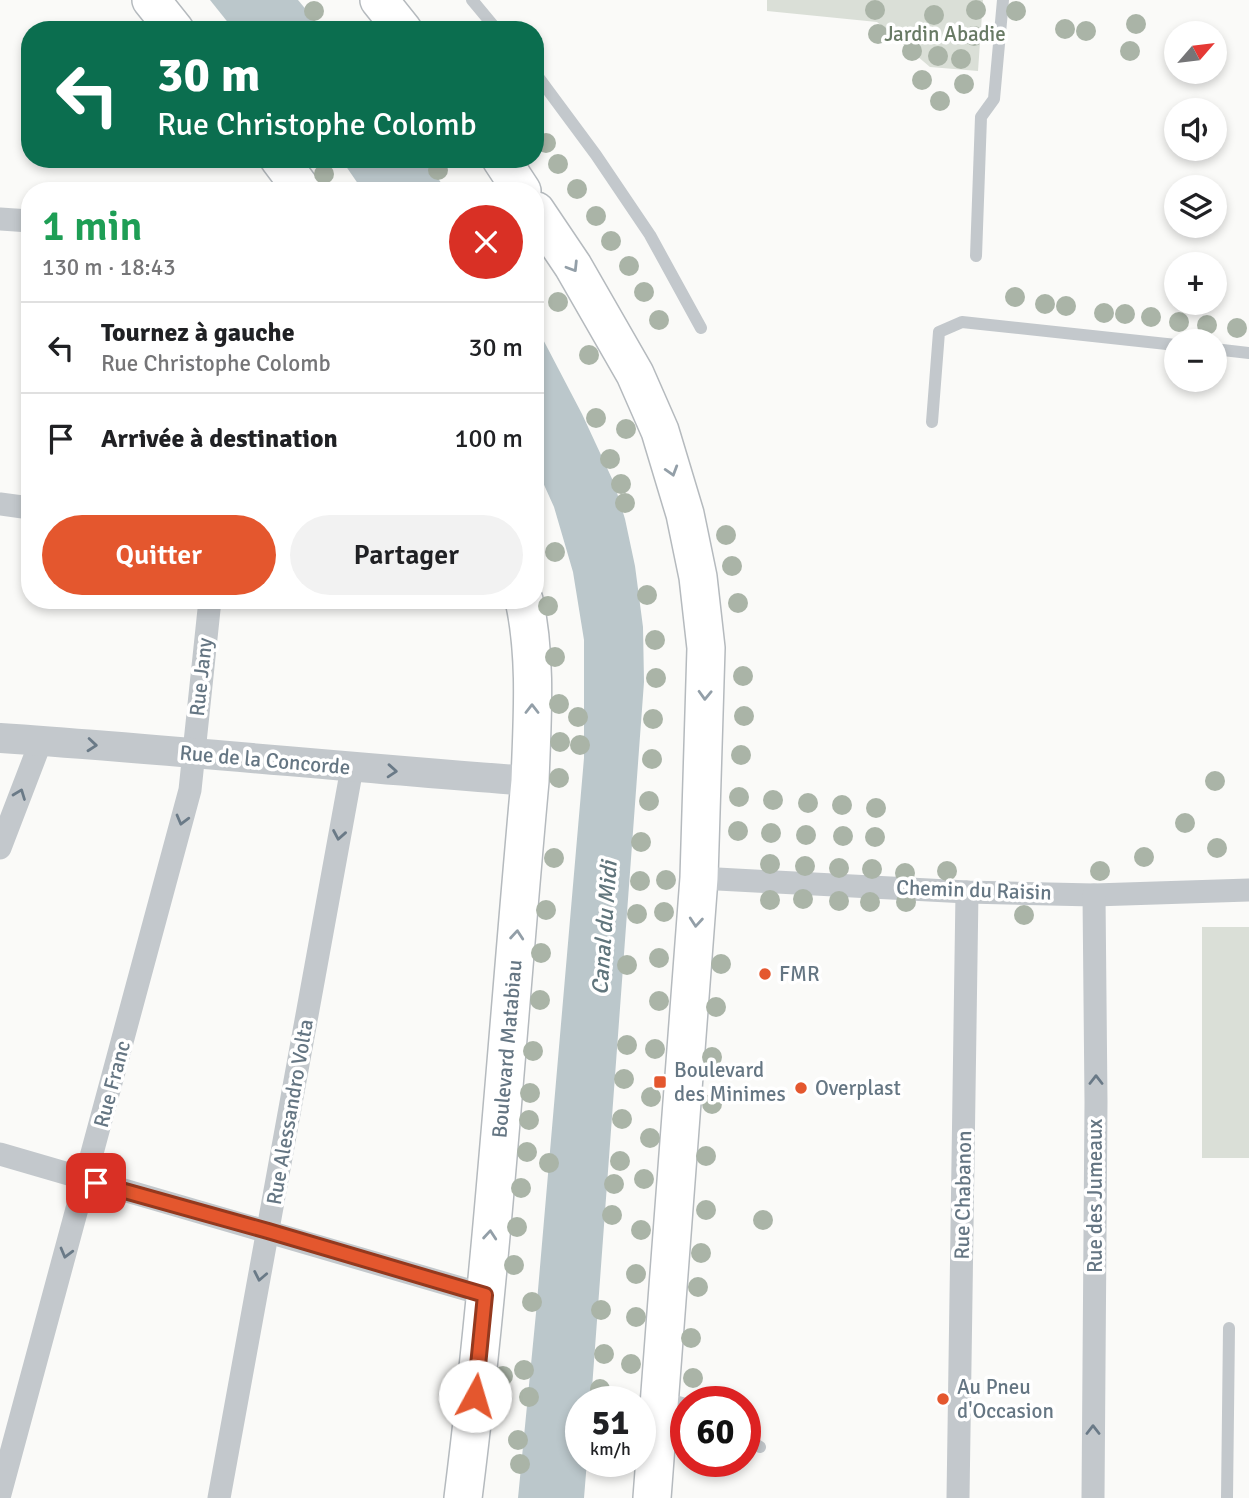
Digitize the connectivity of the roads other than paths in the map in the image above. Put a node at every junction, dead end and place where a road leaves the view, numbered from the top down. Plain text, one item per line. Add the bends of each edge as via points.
1 (151, 0) edge
2 (379, 0) edge
3 (386, 0) edge
4 (472, 0) edge
5 (1003, 0) edge
6 (168, 21) edge
7 (396, 21) edge
8 (490, 21) edge
9 (544, 85) edge
10 (0, 219) edge
11 (21, 220) edge
12 (544, 223) edge
13 (975, 256) dead end
14 (701, 328) dead end
15 (1164, 344) edge
16 (1227, 350) edge
17 (1249, 353) edge
18 (932, 422) dead end
19 (0, 505) edge
20 (21, 507) edge
21 (209, 609) edge
22 (525, 609) edge
23 (0, 738) edge
24 (41, 741) junction
25 (194, 753) junction
26 (352, 768) junction
27 (530, 781) junction
28 (0, 848) edge
29 (699, 878) junction
30 (1249, 890) edge
31 (967, 892) junction
32 (1094, 895) junction
33 (0, 1154) edge
34 (86, 1180) junction
35 (268, 1231) junction
36 (485, 1295) junction
37 (1229, 1328) dead end
38 (674, 1386) edge
39 (670, 1415) edge
40 (0, 1494) edge
41 (219, 1498) edge
42 (463, 1498) edge
43 (652, 1498) edge
44 (958, 1498) edge
45 (1093, 1498) edge
46 (1227, 1498) edge

1 - 6 main road
2 - 3 lane
2 - 7 main road
4 - 8 lane
5 - 13 lane via 994,99 981,117
9 - 14 lane via 650,235
10 - 11 street
12 -> 29 main road via 635,374 660,431 685,514 706,648
15 - 18 lane via 962,322 939,332
16 - 17 lane
19 - 20 street
21 - 25 street, Rue Jany
27 -> 22 main road, Boulevard Matabiau via 531,659
23 - 24 street, Rue de la Concorde
24 -> 25 street, Rue de la Concorde
28 -> 24 street
25 - 26 street, Rue de la Concorde
25 -> 34 street, Rue Franc via 190,790
26 -> 27 street, Rue de la Concorde
26 -> 35 street, Rue Alessandro Volta
36 -> 27 main road, Boulevard Matabiau
29 - 31 street, Chemin du Raisin
29 -> 38 main road
30 - 32 street, Chemin du Raisin
31 - 32 street, Chemin du Raisin
31 - 44 street, Rue Chabanon
45 -> 32 street, Rue des Jumeaux
33 - 34 street
34 - 35 street
34 -> 40 street, Rue Franc
35 - 36 street
35 -> 41 street, Rue Alessandro Volta
36 - 42 main road, Boulevard Matabiau
37 - 46 lane
39 - 43 main road

